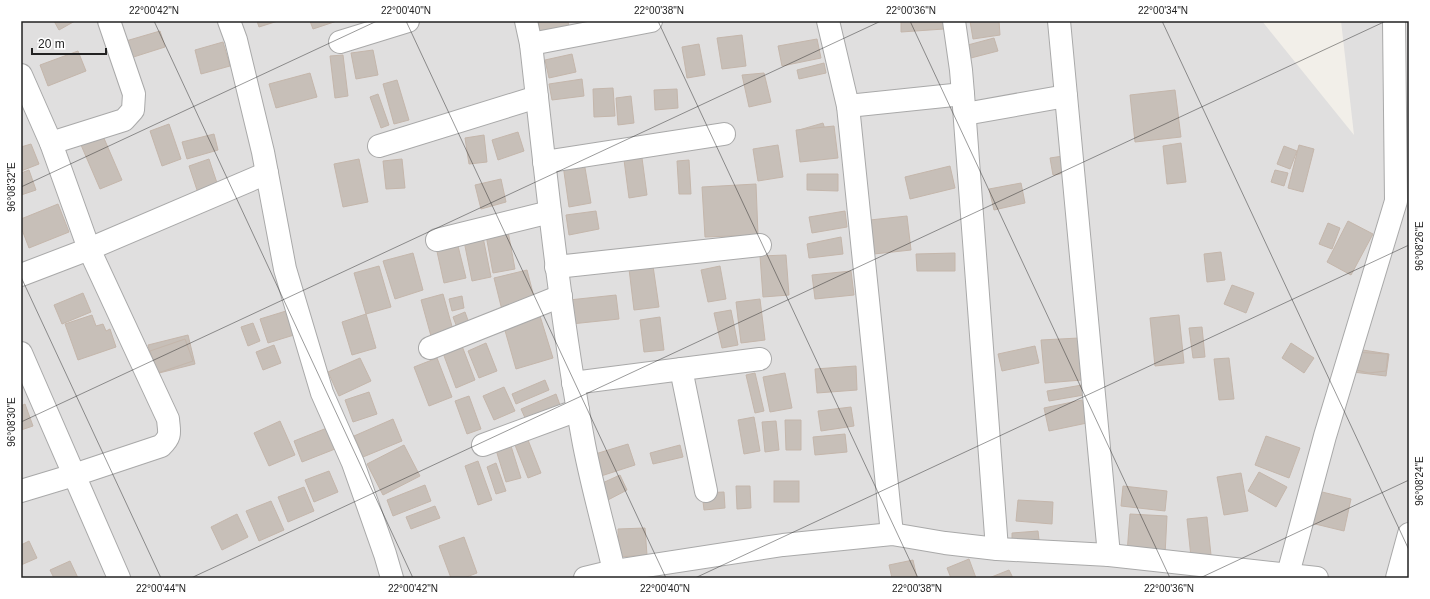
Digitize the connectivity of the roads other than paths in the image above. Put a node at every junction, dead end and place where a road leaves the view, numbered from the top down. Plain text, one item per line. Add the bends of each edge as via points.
1 (109, 21) edge
2 (229, 21) edge
3 (408, 21) edge
4 (526, 21) edge
5 (651, 21) edge
6 (828, 21) edge
7 (954, 21) edge
8 (1060, 21) edge
9 (1394, 21) edge
10 (340, 42) dead end
11 (531, 44) junction
12 (21, 75) edge
13 (1066, 96) junction
14 (537, 97) junction
15 (964, 104) junction
16 (848, 106) junction
17 (724, 134) dead end
18 (51, 143) junction
19 (379, 146) dead end
20 (544, 162) junction
21 (267, 173) junction
22 (550, 212) junction
23 (437, 240) dead end
24 (760, 245) dead end
25 (89, 249) junction
26 (556, 267) junction
27 (21, 275) edge
28 (560, 296) junction
29 (430, 348) dead end
30 (21, 353) edge
31 (760, 358) dead end
32 (681, 369) junction
33 (573, 382) junction
34 (578, 410) junction
35 (483, 445) dead end
36 (74, 475) junction
37 (21, 491) edge
38 (706, 491) dead end
39 (892, 534) junction
40 (1409, 534) edge
41 (997, 549) junction
42 (1109, 555) junction
43 (614, 571) junction
44 (1288, 574) junction
45 (119, 578) edge
46 (392, 578) edge
47 (585, 578) edge
48 (1317, 578) edge
49 (1397, 578) edge

1 - 18 street via 134,94 133,110 124,120
2 - 21 street via 236,40
3 - 10 street
4 - 11 street
5 - 11 street
6 - 16 street
7 - 15 street
8 - 13 street
9 - 44 street via 1396,201 1325,436
11 - 14 street
12 - 18 street
13 - 15 street
13 - 42 street
14 - 19 street
14 - 20 street
15 - 16 street
15 - 41 street
16 - 39 street
17 - 20 street
18 - 25 street
20 - 22 street
21 - 25 street
21 - 46 street via 285,268 322,393 353,463
22 - 23 street
22 - 26 street
24 - 26 street
25 - 27 street
25 - 36 street via 168,419 170,433 161,446
26 - 28 street
28 - 29 street
28 - 33 street
30 - 36 street
31 - 32 street
32 - 33 street
32 - 38 street
33 - 34 street
34 - 35 street
34 - 43 street
36 - 37 street
36 - 45 street
39 - 41 street
39 - 43 street via 783,545
40 - 49 street
41 - 42 street
42 - 44 street
43 - 47 street
44 - 48 street

